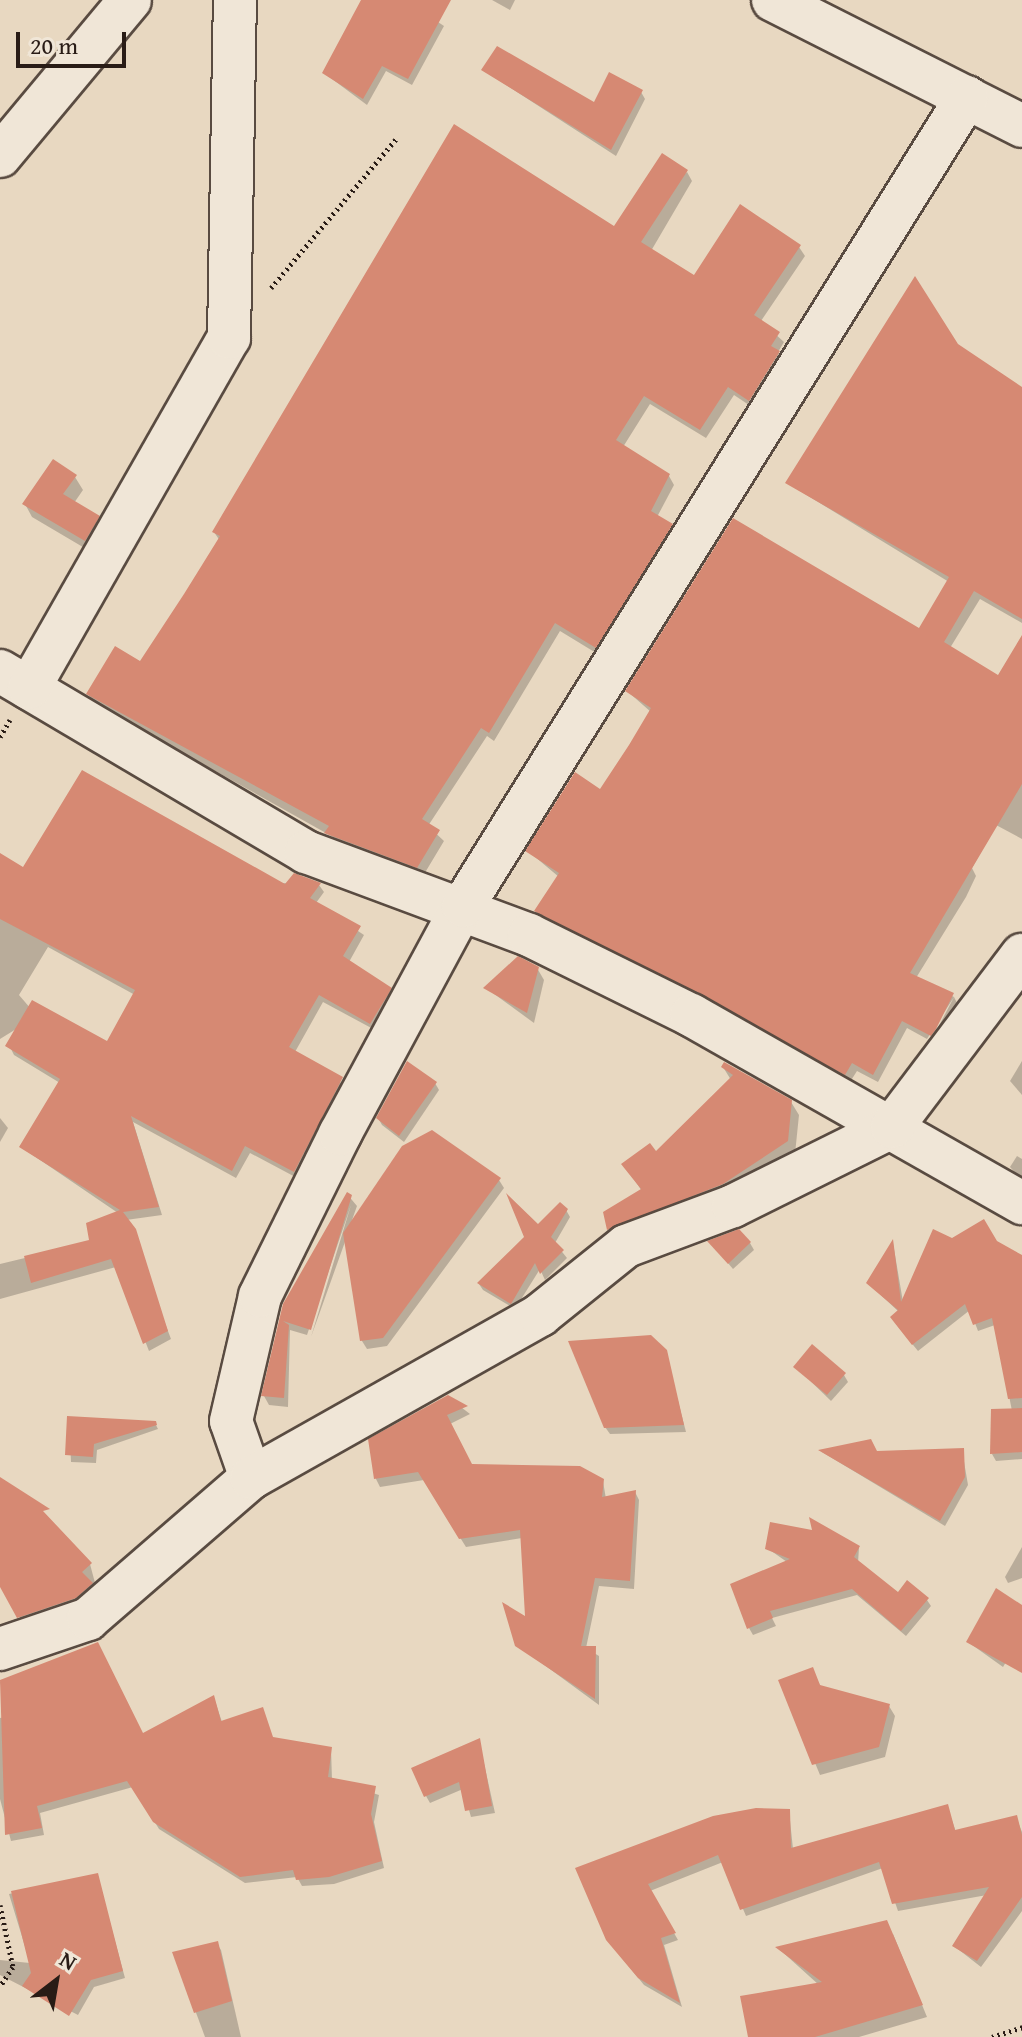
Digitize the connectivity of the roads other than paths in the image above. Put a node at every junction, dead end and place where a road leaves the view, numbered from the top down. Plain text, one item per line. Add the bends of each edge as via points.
1 (130, 0) edge
2 (235, 0) edge
3 (773, 0) edge
4 (967, 97) junction
5 (1022, 126) edge
6 (0, 156) edge
7 (15, 679) edge
8 (463, 906) junction
9 (1022, 955) edge
10 (892, 1127) junction
11 (1022, 1203) edge
12 (251, 1478) junction
13 (0, 1649) edge

1 - 6 street
2 - 7 street via 229,338
3 - 4 street
4 - 5 street
4 - 8 street
7 - 8 street via 306,852
8 - 10 street via 691,1015
8 - 12 street via 260,1296 231,1421
9 - 10 street
10 - 11 street
10 - 12 street via 733,1206 626,1246 540,1315
12 - 13 street via 88,1619

